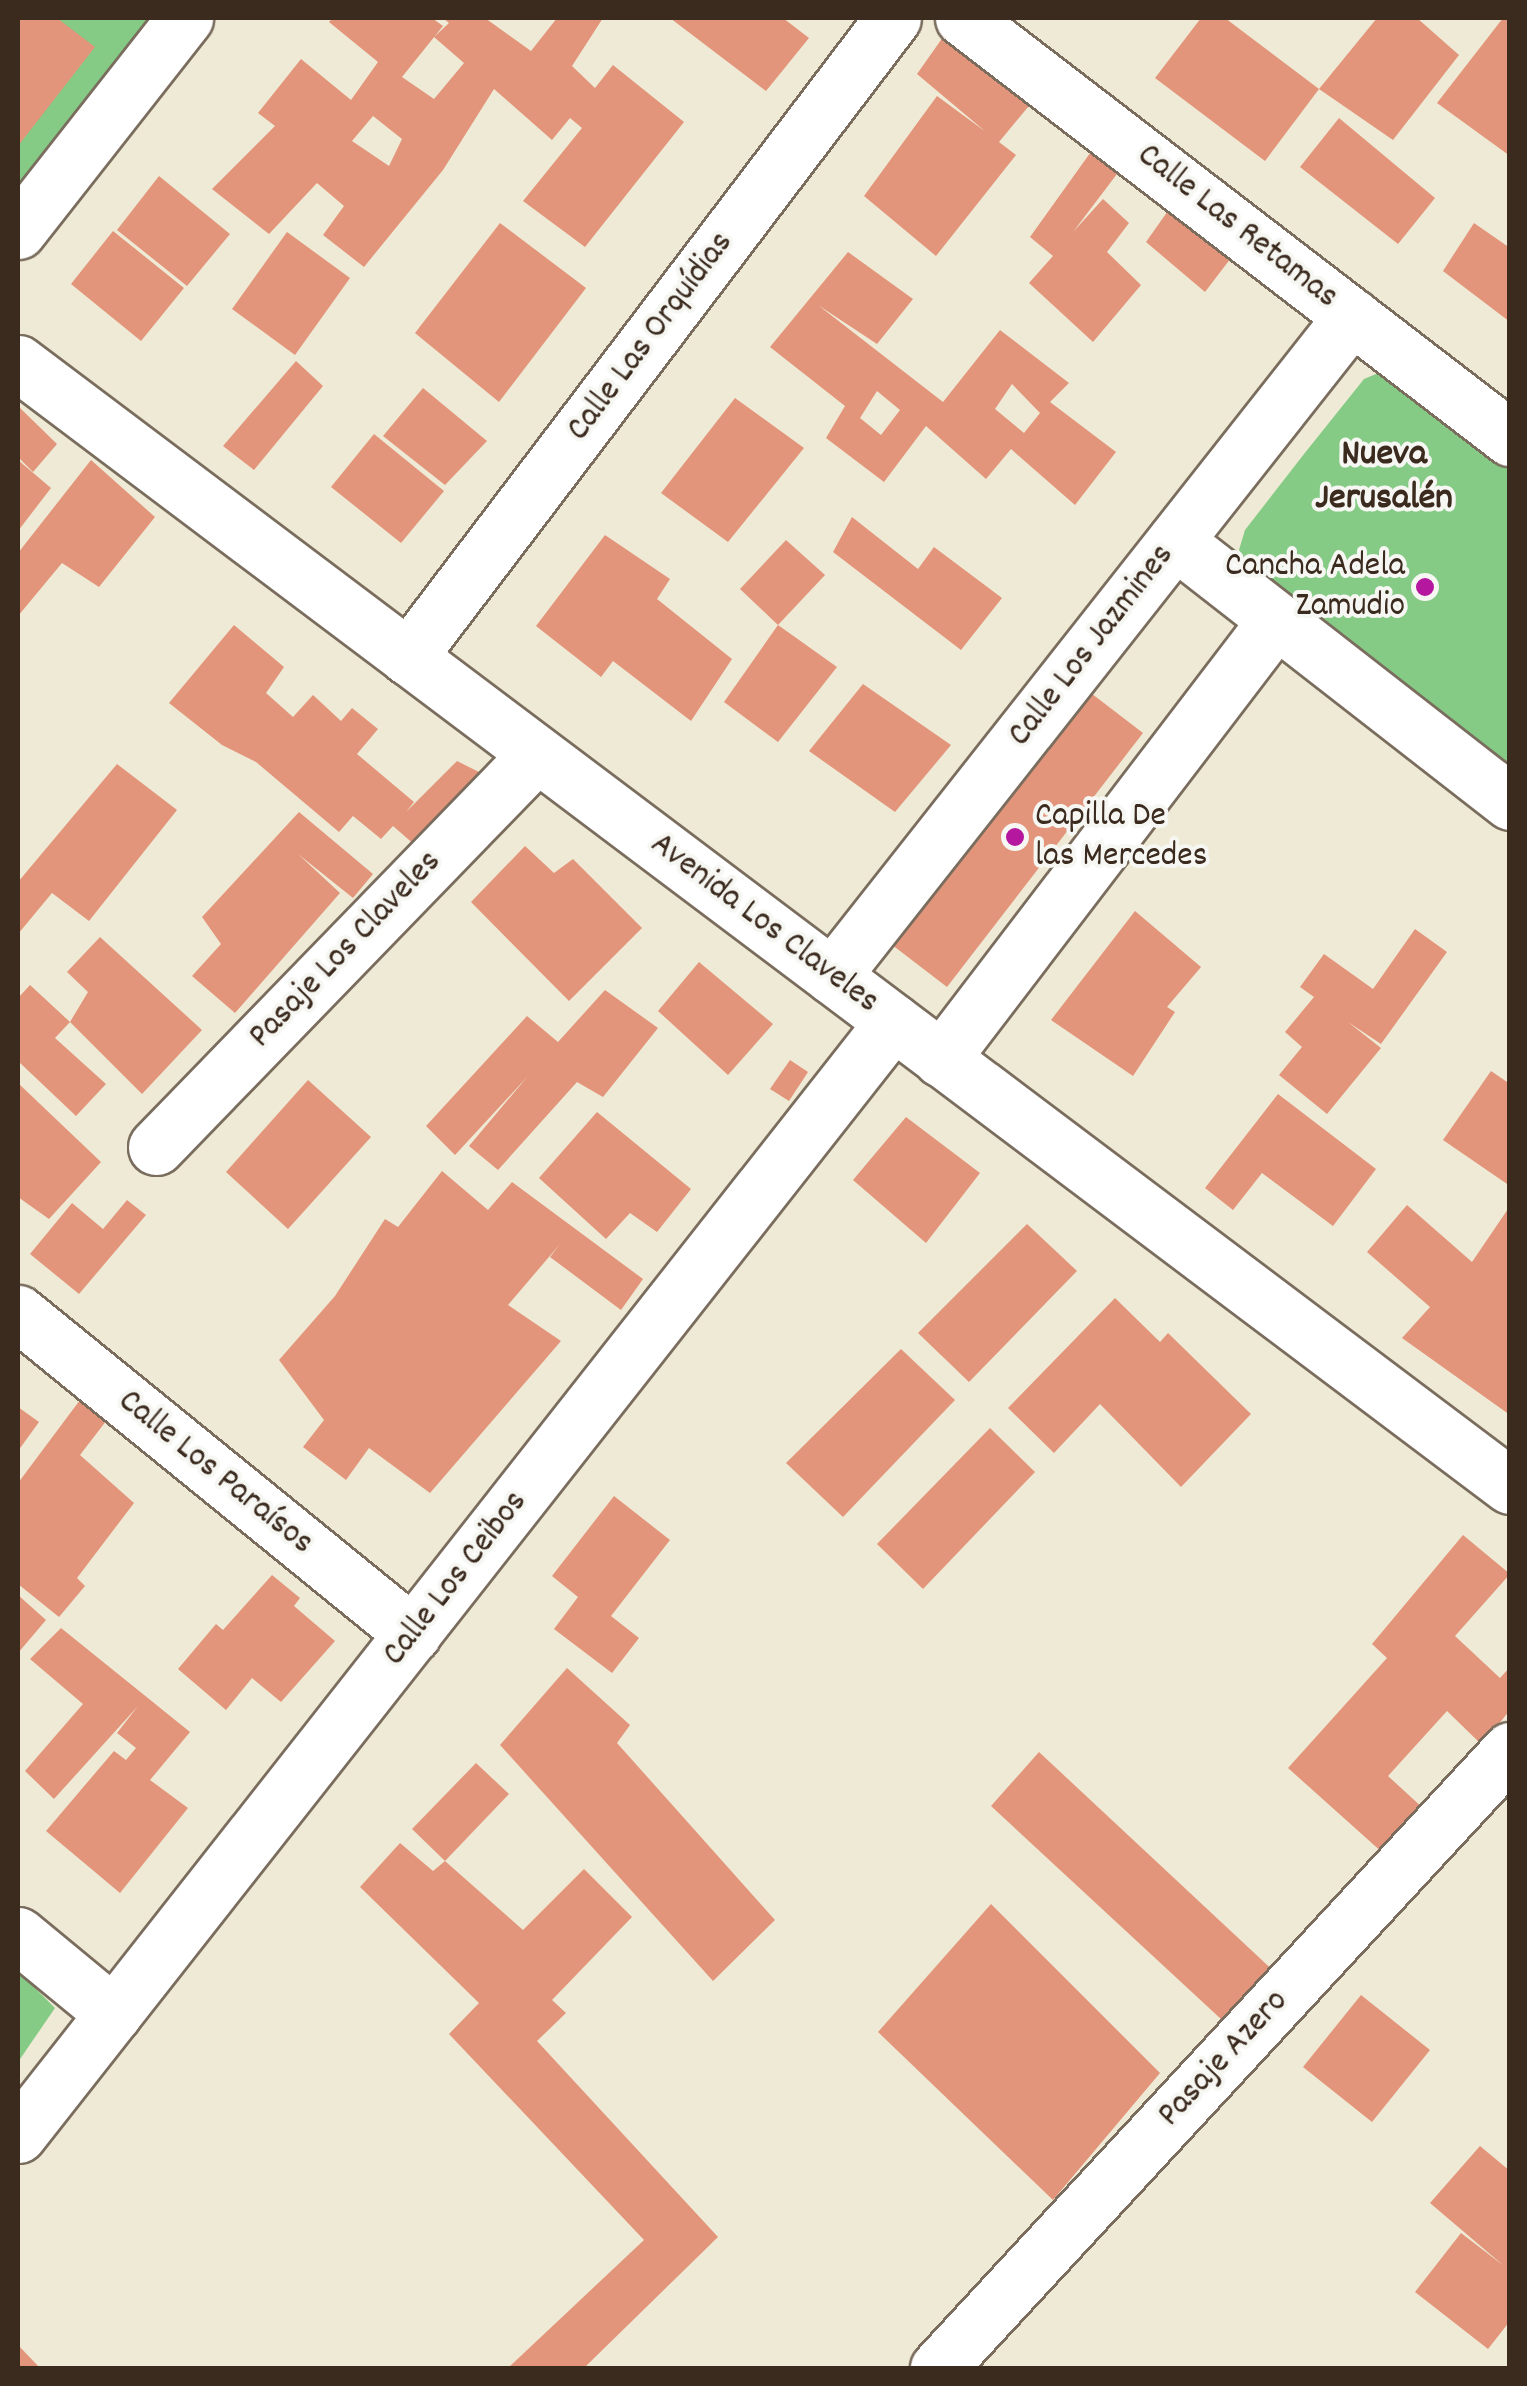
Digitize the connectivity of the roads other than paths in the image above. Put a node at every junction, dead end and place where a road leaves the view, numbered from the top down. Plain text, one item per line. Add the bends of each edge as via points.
1 (186, 18) edge
2 (894, 18) edge
3 (963, 18) edge
4 (18, 231) edge
5 (1352, 316) junction
6 (18, 363) edge
7 (1510, 438) edge
8 (1175, 541) junction
9 (1276, 620) junction
10 (408, 656) junction
11 (536, 754) junction
12 (1510, 802) edge
13 (832, 976) junction
14 (893, 1022) junction
15 (941, 1058) junction
16 (156, 1148) dead end
17 (18, 1313) edge
18 (1510, 1486) edge
19 (414, 1634) junction
20 (1510, 1750) edge
21 (18, 1935) edge
22 (114, 2014) junction
23 (18, 2135) edge
24 (938, 2368) edge

1 - 4 street
2 - 10 street, Calle Las Orquídias
3 - 5 street, Calle Las Retamas
5 - 7 street, Calle Las Retamas
5 - 8 street, Calle Los Jazmines
6 - 10 street, Avenida Los Claveles
8 - 9 street
8 - 13 street, Calle Los Jazmines
9 - 12 street
9 - 15 street
10 - 11 street, Avenida Los Claveles
11 - 13 street, Avenida Los Claveles
11 - 16 street, Pasaje Los Claveles
13 - 14 street, Avenida Los Claveles
14 - 15 street, Avenida Los Claveles
14 - 19 street, Calle Los Ceibos
15 - 18 street, Avenida Los Claveles
17 - 19 street, Calle Los Paraísos
19 - 22 street, Calle Los Ceibos
20 - 24 street, Pasaje Azero
21 - 22 street
22 - 23 street, Calle Los Ceibos

